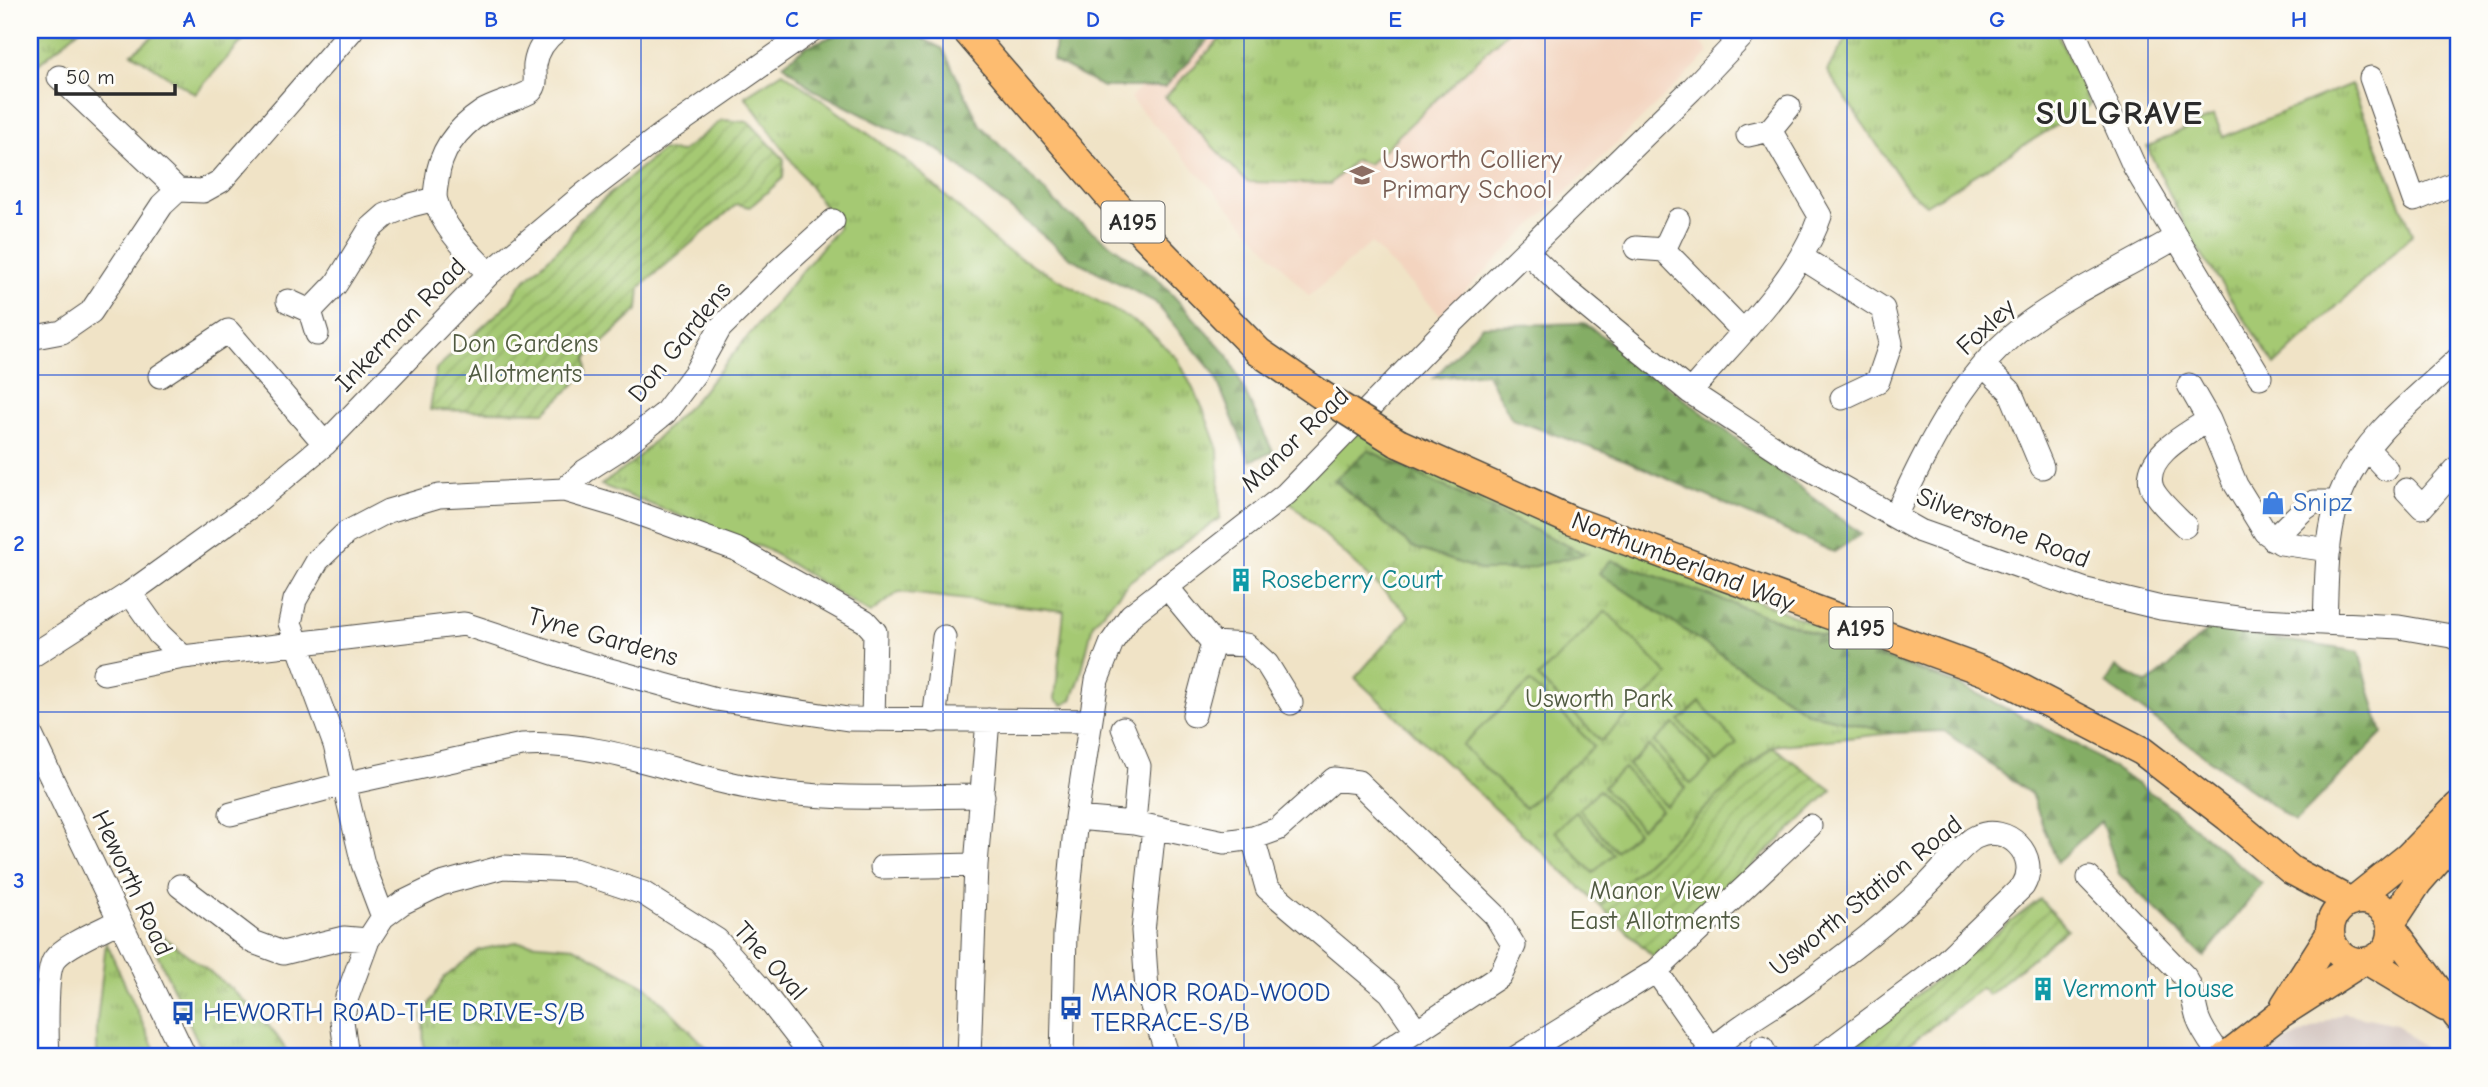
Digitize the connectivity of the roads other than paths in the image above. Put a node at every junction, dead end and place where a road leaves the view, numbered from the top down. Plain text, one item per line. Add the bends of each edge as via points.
1 (352, 30) edge
2 (557, 30) edge
3 (812, 30) edge
4 (966, 30) edge
5 (1748, 30) edge
6 (2073, 30) edge
7 (59, 77) dead end
8 (2371, 78) dead end
9 (1788, 107) dead end
10 (2458, 182) edge
11 (178, 190) junction
12 (435, 199) junction
13 (1678, 220) dead end
14 (833, 221) dead end
15 (2175, 238) junction
16 (1636, 248) dead end
17 (1664, 250) junction
18 (1526, 251) junction
19 (1801, 257) junction
20 (489, 274) junction
21 (288, 301) dead end
22 (310, 311) junction
23 (1742, 330) junction
24 (317, 334) dead end
25 (30, 338) edge
26 (2458, 359) edge
27 (1983, 365) junction
28 (160, 376) dead end
29 (2260, 377) dead end
30 (2189, 385) dead end
31 (1689, 392) junction
32 (1842, 398) dead end
33 (2208, 420) junction
34 (325, 444) junction
35 (2367, 449) junction
36 (2042, 467) dead end
37 (2458, 467) edge
38 (2386, 469) dead end
39 (564, 490) junction
40 (2406, 490) dead end
41 (2338, 502) junction
42 (1895, 516) junction
43 (2185, 526) dead end
44 (2273, 539) junction
45 (2329, 550) junction
46 (1166, 586) junction
47 (130, 593) junction
48 (2325, 624) junction
49 (944, 637) dead end
50 (2458, 639) edge
51 (296, 643) junction
52 (1213, 643) junction
53 (30, 657) edge
54 (183, 657) junction
55 (104, 673) dead end
56 (1291, 703) dead end
57 (1194, 715) dead end
58 (873, 720) junction
59 (988, 720) junction
60 (934, 721) junction
61 (1089, 721) junction
62 (1123, 728) dead end
63 (30, 733) edge
64 (344, 784) junction
65 (983, 796) junction
66 (2458, 806) edge
67 (231, 814) dead end
68 (1076, 818) junction
69 (1144, 825) junction
70 (1810, 826) dead end
71 (2458, 836) edge
72 (1253, 838) junction
73 (976, 865) junction
74 (882, 867) dead end
75 (2291, 870) junction
76 (2088, 878) dead end
77 (180, 887) dead end
78 (2352, 902) junction
79 (383, 917) junction
80 (119, 921) junction
81 (2391, 925) junction
82 (2330, 931) junction
83 (368, 940) junction
84 (2365, 962) junction
85 (1656, 971) junction
86 (2280, 1014) junction
87 (2457, 1015) edge
88 (1417, 1031) junction
89 (1710, 1054) edge
90 (48, 1057) edge
91 (185, 1057) edge
92 (347, 1057) edge
93 (813, 1057) edge
94 (970, 1057) edge
95 (1062, 1057) edge
96 (1168, 1057) edge
97 (1377, 1057) edge
98 (1517, 1057) edge
99 (1820, 1057) edge
100 (2223, 1057) edge

1 - 11 street via 221,181 203,191
2 - 12 street via 540,47 535,64 535,85 541,92 495,104 457,132 438,168
3 - 20 street, Inkerman Road via 663,134
4 - 75 main road, Northumberland Way / A195, bridge via 1136,226 1259,352 1320,394 1398,443 1570,520 1997,676 2142,751
5 - 18 street, Manor Road
6 - 15 street via 2134,166
7 - 11 street
8 - 10 street via 2414,200
9 - 19 street via 1759,132 1820,216
11 - 25 street via 162,205 91,312 62,332
12 - 20 street via 463,246
12 - 22 street via 386,215 370,229 336,284
13 - 17 street
14 - 39 street, Don Gardens via 720,328 665,413
15 - 27 street, Foxley via 2030,321
15 - 29 street
16 - 17 street
17 - 23 street
18 - 31 street, Silverstone Road
18 - 46 street, Manor Road via 1286,494
19 - 23 street
19 - 32 street via 1883,309 1891,343 1878,381
20 - 34 street, Inkerman Road
21 - 22 street
22 - 24 street
23 - 31 street
26 - 35 street
27 - 36 street via 2010,391
27 - 42 street, Foxley via 1943,422
28 - 34 street via 228,331
30 - 33 street
31 - 42 street, Silverstone Road via 1792,459
33 - 43 street via 2165,449 2150,476 2152,490
33 - 44 street via 2236,485
34 - 47 street, Inkerman Road via 251,506
35 - 38 street
35 - 41 street
37 - 40 street via 2422,507
39 - 51 street via 439,496 388,511 346,533 318,560 295,600 290,623
39 - 58 street via 736,549 864,621 875,632
41 - 44 street via 2315,502
41 - 45 street
42 - 48 street, Silverstone Road via 1920,531 2086,590 2161,608
44 - 45 street via 2294,547
45 - 48 street
46 - 52 street
46 - 61 street, Manor Road via 1131,615 1112,642 1097,680
47 - 53 street, Inkerman Road
47 - 54 street via 159,634
48 - 50 street, Silverstone Road via 2411,628
49 - 60 street
51 - 54 street, Tyne Gardens
51 - 58 street, Tyne Gardens via 464,624 716,699
51 - 64 street via 335,745
52 - 56 street via 1245,645 1267,664
52 - 57 street
54 - 55 street, Tyne Gardens
58 - 60 street, Tyne Gardens
59 - 60 street, Tyne Gardens
59 - 61 street, Tyne Gardens
59 - 65 street
61 - 68 street, Manor Road
62 - 69 street via 1139,766
63 - 80 street, Heworth Road
64 - 65 street via 522,744 548,743 598,749 754,789 830,796
64 - 67 street
64 - 79 street via 363,864
65 - 73 street
66 - 78 main road via 2408,857
68 - 69 street
68 - 95 street, Manor Road via 1065,934
69 - 72 street via 1224,842
69 - 96 street via 1147,990
70 - 85 street
71 - 81 main road via 2418,882
72 - 88 street via 1267,888 1391,992
72 - 88 street via 1278,829 1334,779 1358,782 1495,915 1514,946 1500,975
73 - 74 street
73 - 94 street
75 - 78 main road, Northumberland Way / A195
75 - 82 main road, Northumberland Way / A195
76 - 100 street via 2185,977 2202,1030
77 - 83 street via 253,942 283,953 344,938
78 - 81 main road, A195 via 2363,900 2381,907
78 - 82 main road via 2337,912
79 - 83 street, The Oval
79 - 93 street, The Oval via 441,884 503,867 575,870 643,893 717,940
80 - 90 street via 52,962 46,1013
80 - 91 street, Heworth Road
81 - 84 main road via 2389,945
81 - 87 main road, A195
82 - 84 main road, A195 via 2332,943 2344,957
82 - 86 main road
83 - 92 street, The Oval via 344,1009
84 - 86 main road
84 - 87 main road, A195
85 - 89 street
85 - 98 street
86 - 100 main road
88 - 97 street
89 - 99 street, Usworth Station Road via 1878,928 1975,837 1987,833 2014,841 2028,859 2029,875 2022,886 1934,972

